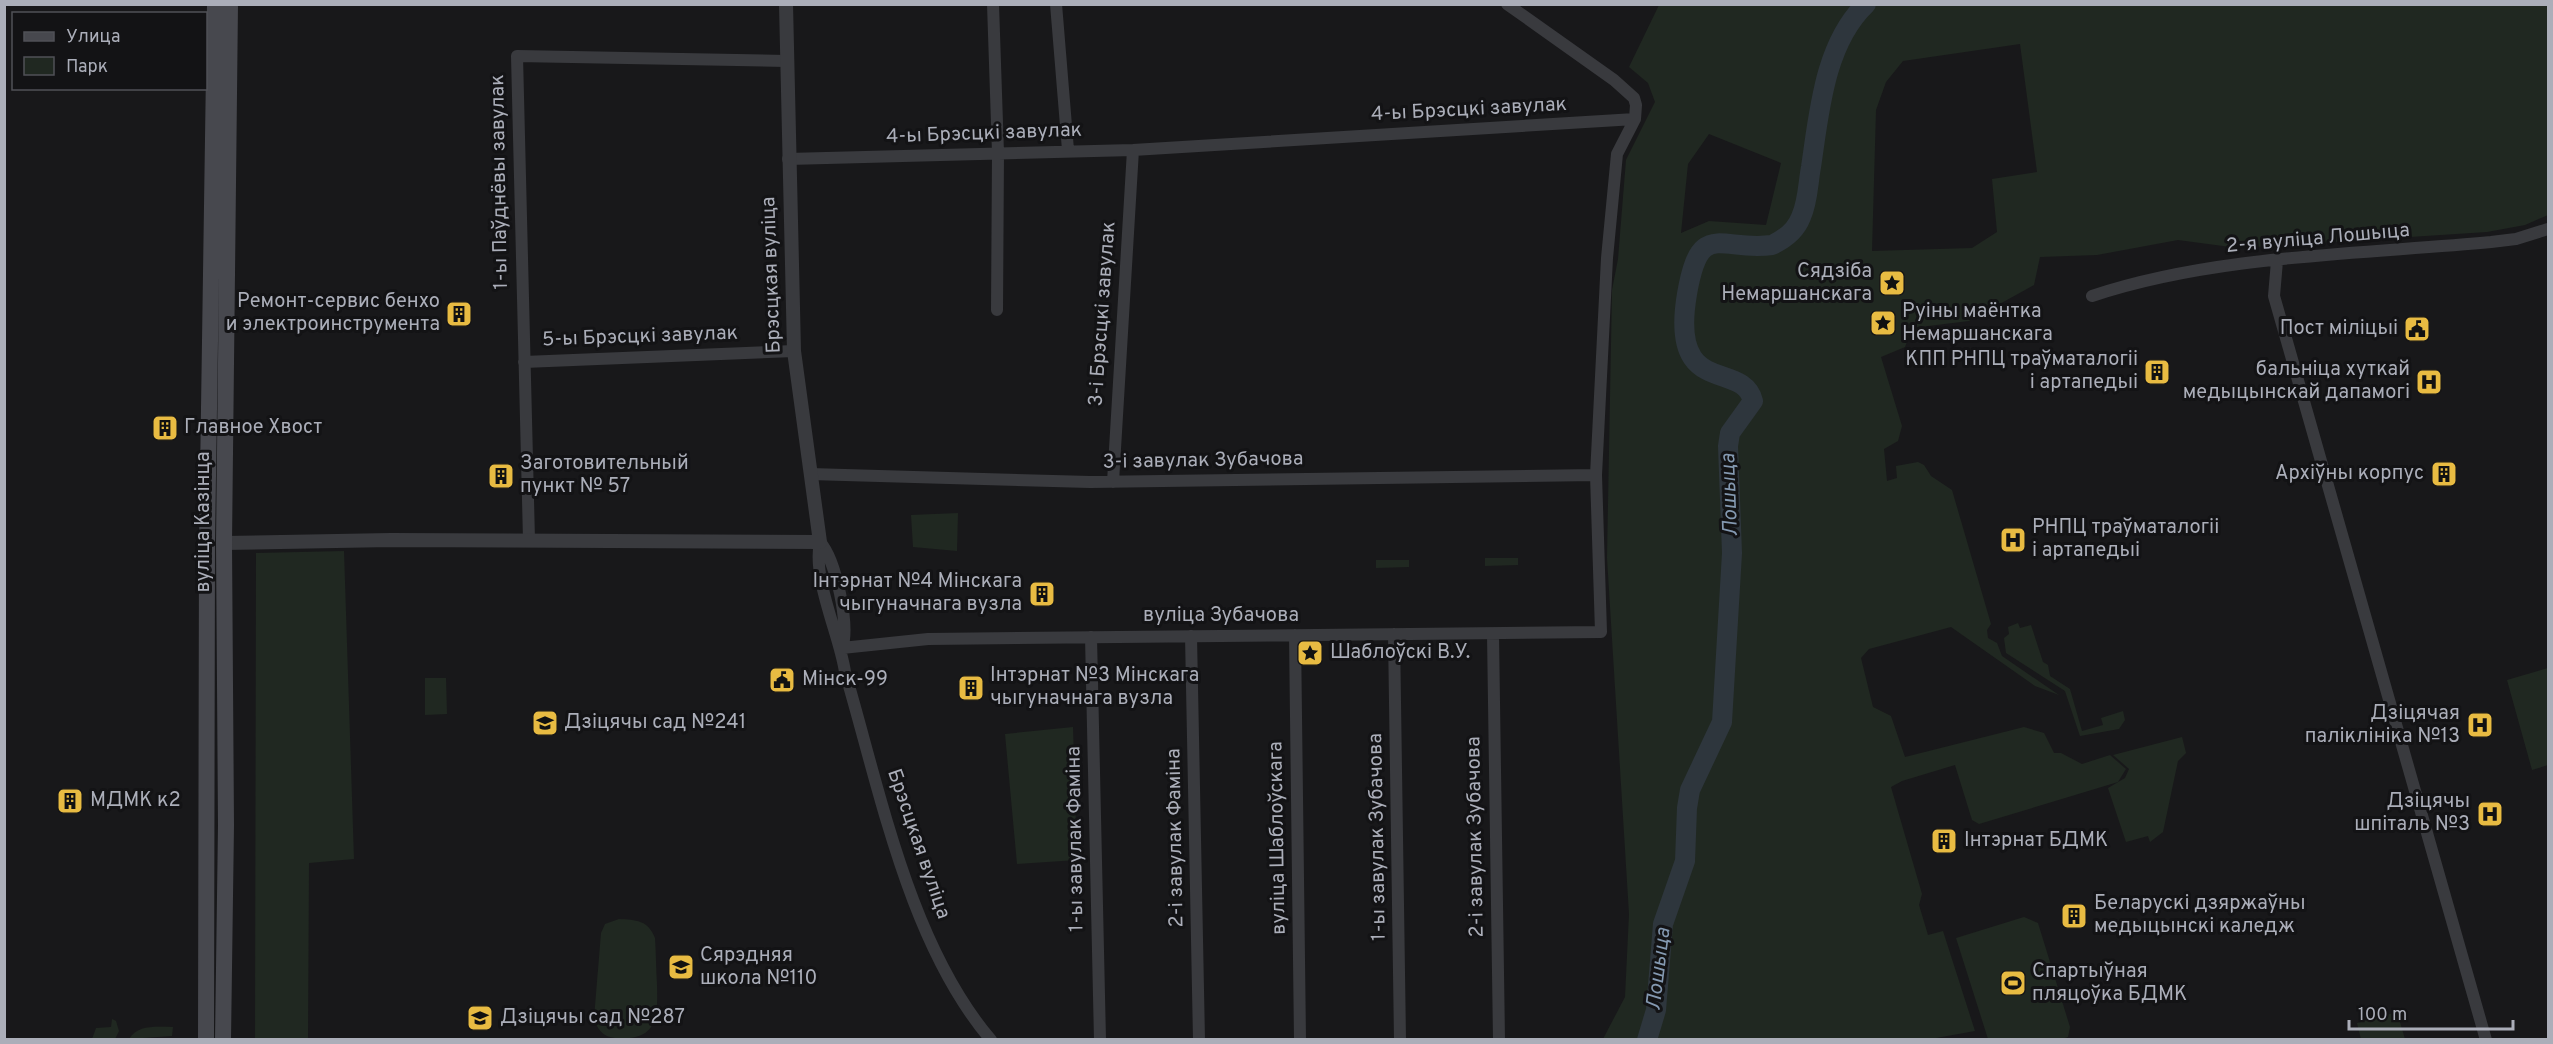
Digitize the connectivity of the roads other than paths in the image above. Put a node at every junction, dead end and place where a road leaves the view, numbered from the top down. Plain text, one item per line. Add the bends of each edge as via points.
1 (215, 4) edge
2 (230, 4) edge
3 (786, 4) edge
4 (993, 4) edge
5 (1056, 4) edge
6 (1507, 4) edge
7 (786, 61) junction
8 (1635, 119) junction
9 (1068, 150) junction
10 (1132, 150) junction
11 (998, 153) junction
12 (788, 159) junction
13 (2548, 229) edge
14 (2277, 261) junction
15 (2092, 296) dead end
16 (997, 310) dead end
17 (794, 351) junction
18 (210, 362) junction
19 (525, 362) junction
20 (227, 363) junction
21 (810, 474) junction
22 (1596, 476) junction
23 (1113, 482) junction
24 (529, 540) junction
25 (820, 542) junction
26 (207, 543) junction
27 (224, 543) junction
28 (1394, 634) junction
29 (1492, 634) junction
30 (1295, 635) junction
31 (1191, 636) junction
32 (1091, 637) junction
33 (842, 648) junction
34 (207, 758) junction
35 (226, 758) junction
36 (215, 1012) junction
37 (206, 1040) edge
38 (223, 1040) edge
39 (991, 1040) edge
40 (1100, 1040) edge
41 (1199, 1040) edge
42 (1300, 1040) edge
43 (1400, 1040) edge
44 (1498, 1040) edge
45 (2486, 1040) edge

1 - 18 main road, вуліца Казінца
2 - 20 main road, вуліца Казінца
3 - 7 street, Брэсцкая вуліца
4 - 11 street
5 - 9 street
6 - 8 street via 1614,80 1634,98
7 - 12 street, Брэсцкая вуліца
7 - 19 street, 1-ы Паўднёвы завулак via 517,56
8 - 10 street, 4-ы Брэсцкі завулак
8 - 22 street via 1617,154 1606,268
9 - 10 street, 4-ы Брэсцкі завулак
9 - 11 street, 4-ы Брэсцкі завулак
10 - 23 street, 3-і Брэсцкі завулак
11 - 12 street, 4-ы Брэсцкі завулак
11 - 16 street
12 - 17 street, Брэсцкая вуліца
13 - 14 street, 2-я вуліца Лошыца via 2491,242
14 - 15 street, 2-я вуліца Лошыца via 2128,284
14 - 45 street via 2274,296
17 - 19 street, 5-ы Брэсцкі завулак
17 - 21 street, Брэсцкая вуліца
18 - 20 main road via 218,357
18 - 26 main road, вуліца Казінца
19 - 24 street, 1-ы Паўднёвы завулак
20 - 27 main road, вуліца Казінца
21 - 23 street, 3-і завулак Зубачова
21 - 25 street, Брэсцкая вуліца
22 - 23 street, 3-і завулак Зубачова
22 - 29 street, вуліца Зубачова via 1601,632
24 - 25 street
24 - 27 street
25 - 33 street, Брэсцкая вуліца via 830,558 846,628
26 - 27 main road
26 - 34 main road, вуліца Казінца
27 - 35 main road, вуліца Казінца
28 - 29 street, вуліца Зубачова
28 - 30 street, вуліца Зубачова
28 - 43 street, 1-ы завулак Зубачова
29 - 44 street, 2-і завулак Зубачова
30 - 31 street, вуліца Зубачова
30 - 42 street, вуліца Шаблоўскага
31 - 32 street, вуліца Зубачова
31 - 41 street, 2-і завулак Фаміна
32 - 33 street, вуліца Зубачова via 928,639
32 - 40 street, 1-ы завулак Фаміна
33 - 39 street, Брэсцкая вуліца via 877,791 911,892 963,1001
34 - 35 main road
34 - 36 main road, вуліца Казінца
35 - 36 main road, вуліца Казінца
36 - 37 main road, вуліца Казінца
36 - 38 main road, вуліца Казінца

